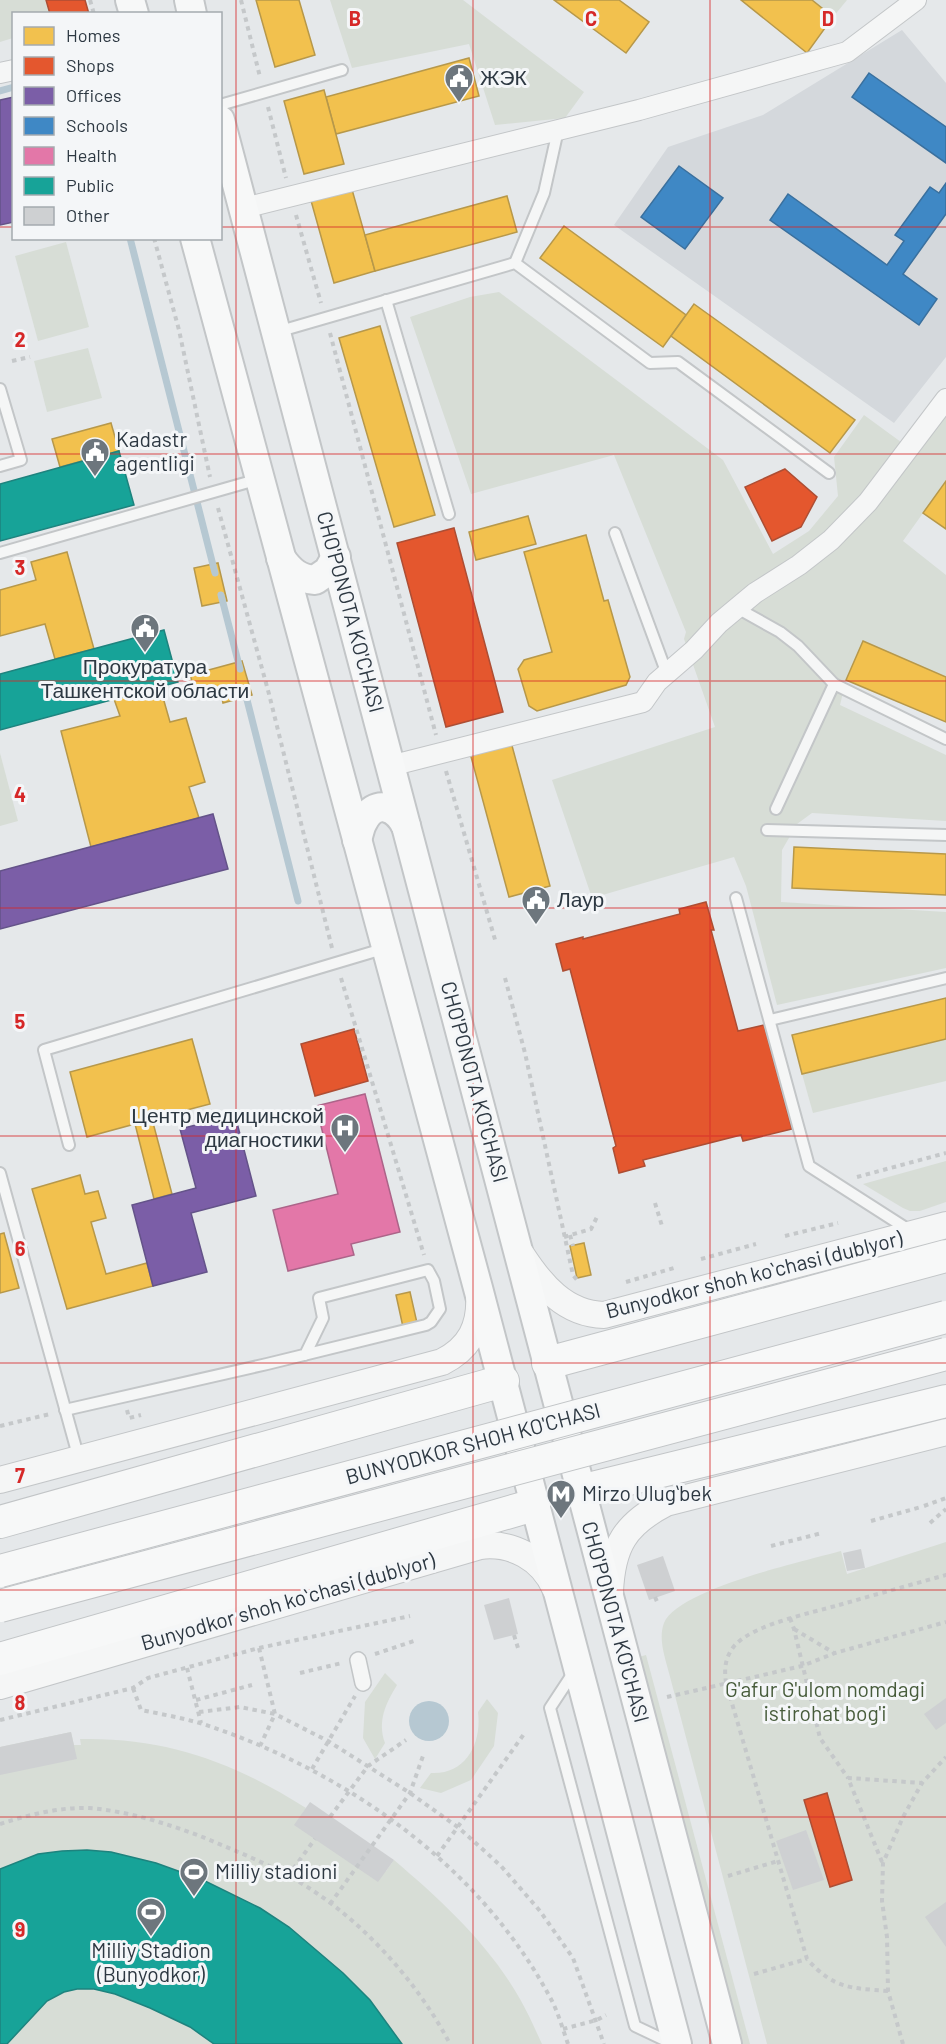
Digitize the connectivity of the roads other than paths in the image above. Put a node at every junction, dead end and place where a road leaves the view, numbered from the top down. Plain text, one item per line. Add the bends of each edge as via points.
1 (916, 0) edge
2 (342, 70) dead end
3 (222, 104) edge
4 (222, 127) edge
5 (558, 130) junction
6 (244, 208) junction
7 (196, 240) edge
8 (515, 264) junction
9 (386, 300) junction
10 (277, 332) junction
11 (0, 389) edge
12 (946, 399) edge
13 (0, 466) edge
14 (830, 473) dead end
15 (260, 479) junction
16 (449, 514) dead end
17 (615, 533) dead end
18 (0, 553) edge
19 (336, 557) junction
20 (281, 558) junction
21 (737, 608) junction
22 (666, 674) junction
23 (834, 684) junction
24 (946, 739) edge
25 (390, 766) junction
26 (776, 809) dead end
27 (406, 826) junction
28 (766, 830) dead end
29 (946, 835) edge
30 (357, 840) junction
31 (735, 898) dead end
32 (386, 948) junction
33 (946, 978) edge
34 (770, 1020) junction
35 (69, 1144) dead end
36 (0, 1173) edge
37 (946, 1225) edge
38 (915, 1233) junction
39 (518, 1249) junction
40 (946, 1256) edge
41 (478, 1288) junction
42 (946, 1317) edge
43 (946, 1354) edge
44 (305, 1355) junction
45 (548, 1363) junction
46 (502, 1382) junction
47 (946, 1401) edge
48 (65, 1410) junction
49 (946, 1432) edge
50 (79, 1459) junction
51 (0, 1480) edge
52 (580, 1491) junction
53 (534, 1505) junction
54 (0, 1522) edge
55 (0, 1570) edge
56 (558, 1594) junction
57 (0, 1606) edge
58 (612, 1610) junction
59 (0, 1659) edge
60 (358, 1660) road end
61 (363, 1683) road end
62 (0, 1686) edge
63 (675, 2044) edge
64 (727, 2044) edge

1 - 5 street via 847,52
2 - 3 lane
4 - 6 main road, CHO'PONOTA KO'CHASI
5 - 6 street
5 - 8 lane via 544,193
6 - 10 main road, CHO'PONOTA KO'CHASI
7 - 15 main road
8 - 9 lane
8 - 14 lane via 650,363 678,362
9 - 10 lane
9 - 16 lane
10 - 19 main road, CHO'PONOTA KO'CHASI
11 - 13 lane via 21,460
12 - 21 street via 868,502 831,540
15 - 18 lane
15 - 20 main road
17 - 22 lane
19 - 20 main road via 328,571 315,580 300,577
19 - 25 main road, CHO'PONOTA KO'CHASI
20 - 30 main road
21 - 22 street
21 - 23 lane via 798,646
22 - 25 street via 643,702
23 - 24 lane
23 - 26 lane
25 - 27 main road, CHO'PONOTA KO'CHASI
27 - 30 main road via 392,810 376,808 363,820
27 - 39 main road, CHO'PONOTA KO'CHASI
28 - 29 lane
30 - 32 main road
31 - 34 lane
32 - 35 lane via 44,1050
32 - 41 main road
33 - 34 lane
34 - 38 lane via 808,1166
36 - 48 lane
37 - 38 street, Bunyodkor shoh koʻchasi (dublyor)
38 - 39 street, Bunyodkor shoh koʻchasi (dublyor) via 604,1315 584,1313 564,1303 538,1278
39 - 45 main road, CHO'PONOTA KO'CHASI
40 - 45 main road
41 - 46 main road
41 - 50 street via 479,1311 471,1337 457,1355 442,1362
42 - 55 main road, BUNYODKOR SHOH KO'CHASI, bridge
43 - 57 main road, BUNYODKOR SHOH KO'CHASI, bridge
44 - 44 lane via 431,1322 441,1309 428,1270 319,1298 323,1318
44 - 48 lane
45 - 52 main road, CHO'PONOTA KO'CHASI
46 - 53 main road
46 - 54 main road
47 - 52 main road
48 - 50 lane
49 - 58 street via 666,1503 636,1521 619,1543 611,1574
50 - 51 street
52 - 58 main road, CHO'PONOTA KO'CHASI
53 - 56 main road
53 - 59 main road
56 - 62 street, Bunyodkor shoh koʻchasi (dublyor) via 543,1568 523,1553 500,1545 480,1546
56 - 63 main road
58 - 64 main road, CHO'PONOTA KO'CHASI
60 - 61 street

